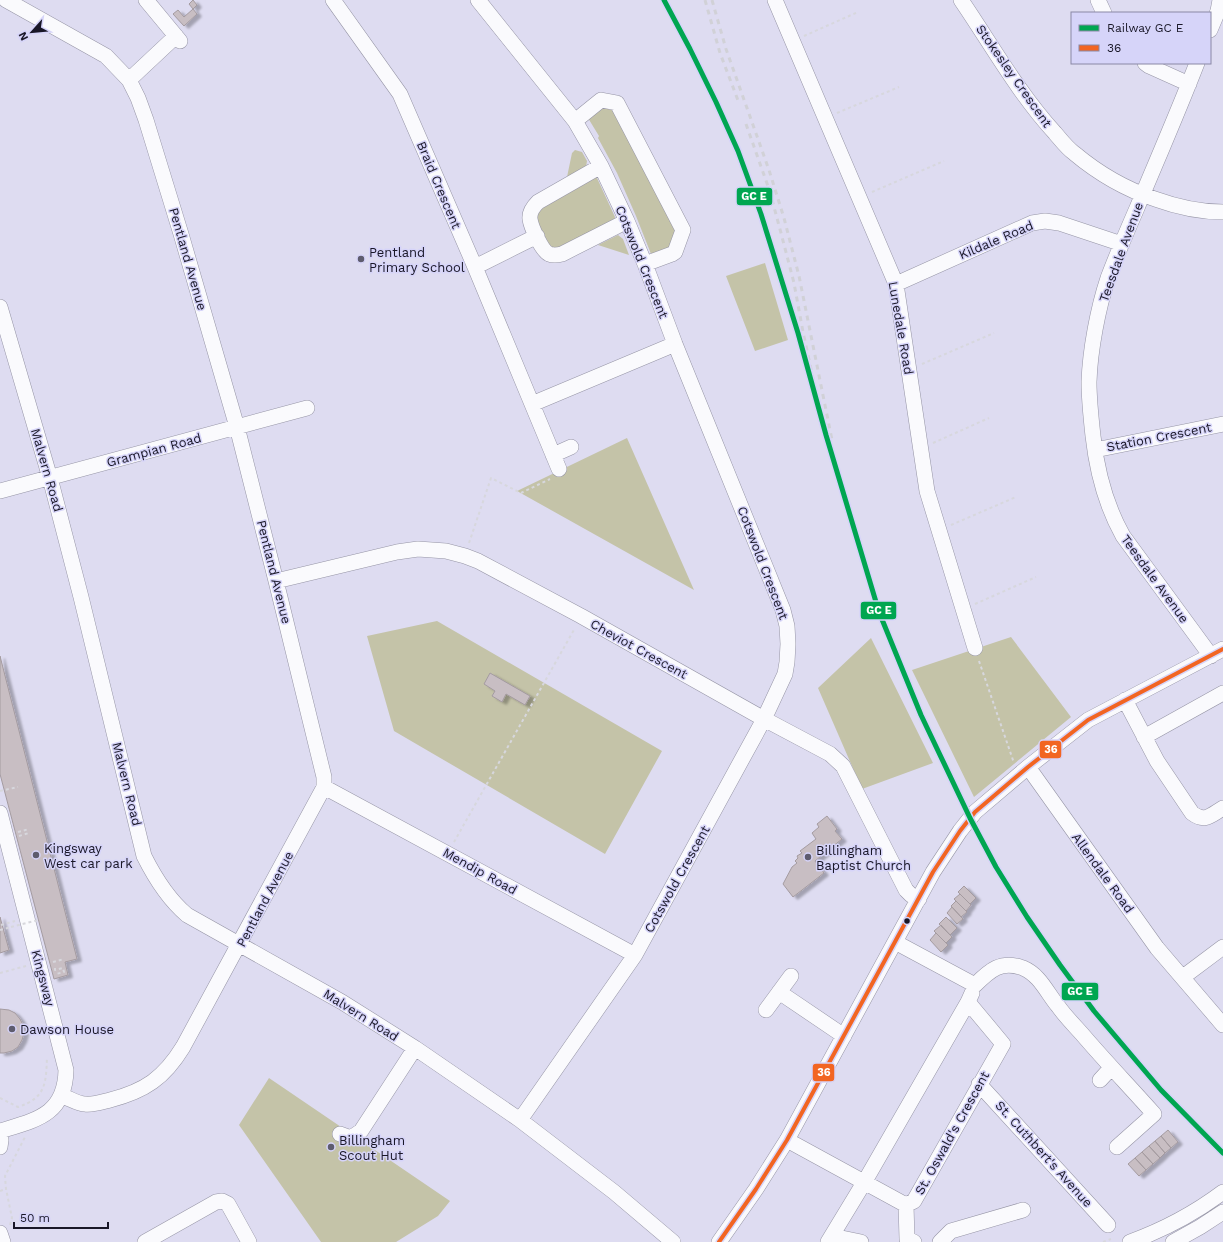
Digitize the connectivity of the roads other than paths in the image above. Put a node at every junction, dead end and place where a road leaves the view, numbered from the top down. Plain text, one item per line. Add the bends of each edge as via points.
1 (6, 0) edge
2 (146, 0) edge
3 (333, 0) edge
4 (478, 0) edge
5 (775, 0) edge
6 (961, 0) edge
7 (1098, 0) edge
8 (1220, 0) edge
9 (1104, 12) edge
10 (1211, 28) edge
11 (1146, 64) edge
12 (1197, 64) edge
13 (129, 80) junction
14 (1189, 84) junction
15 (575, 121) junction
16 (601, 166) junction
17 (1142, 195) junction
18 (1223, 212) edge
19 (627, 221) junction
20 (537, 236) junction
21 (1122, 244) junction
22 (645, 264) junction
23 (475, 267) junction
24 (896, 284) junction
25 (0, 307) edge
26 (675, 344) junction
27 (532, 404) junction
28 (307, 408) dead end
29 (1223, 424) edge
30 (237, 427) junction
31 (571, 447) dead end
32 (1095, 450) junction
33 (553, 455) junction
34 (559, 469) road end
35 (50, 478) junction
36 (0, 491) edge
37 (276, 581) junction
38 (975, 648) road end
39 (1217, 652) edge
40 (1223, 693) edge
41 (1125, 700) junction
42 (764, 719) junction
43 (1144, 737) junction
44 (1023, 771) junction
45 (324, 786) junction
46 (1223, 808) edge
47 (0, 813) edge
48 (919, 899) junction
49 (895, 942) junction
50 (240, 944) junction
51 (1223, 947) edge
52 (635, 955) junction
53 (791, 976) dead end
54 (1183, 977) junction
55 (975, 985) junction
56 (779, 992) junction
57 (968, 1002) junction
58 (766, 1010) dead end
59 (1223, 1025) edge
60 (844, 1036) junction
61 (415, 1048) junction
62 (1111, 1068) junction
63 (1100, 1080) dead end
64 (979, 1084) junction
65 (62, 1096) junction
66 (520, 1120) junction
67 (0, 1131) edge
68 (340, 1134) dead end
69 (787, 1140) junction
70 (0, 1147) edge
71 (1117, 1147) dead end
72 (865, 1182) junction
73 (1219, 1195) edge
74 (906, 1205) junction
75 (1023, 1210) dead end
76 (1223, 1212) edge
77 (1108, 1225) dead end
78 (830, 1239) edge
79 (145, 1242) edge
80 (249, 1242) edge
81 (673, 1242) edge
82 (719, 1242) edge
83 (861, 1242) edge
84 (914, 1242) edge
85 (940, 1242) edge
86 (1130, 1242) edge
87 (1173, 1242) edge

1 - 13 street, Pentland Avenue via 106,56
2 - 13 street via 178,38
3 - 23 street, Braid Crescent via 400,94
4 - 15 street, Cotswold Crescent
5 - 24 street, Lunedale Road
6 - 17 street, Stokesley Crescent via 1046,123 1073,152 1115,182
7 - 9 street
8 - 10 street
11 - 14 street
12 - 14 street, Teesdale Avenue
13 - 30 street, Pentland Avenue via 146,120
14 - 17 street, Teesdale Avenue
15 - 16 street, Cotswold Crescent
15 - 22 street via 601,100 617,103 683,230 675,252
16 - 19 street, Cotswold Crescent
16 - 20 street via 538,202 532,208 530,219
17 - 18 street, Stokesley Crescent via 1186,208
17 - 21 street, Teesdale Avenue
19 - 20 street via 562,254 548,253
19 - 22 street, Cotswold Crescent
20 - 23 street
21 - 24 street, Kildale Road via 1059,223 1032,223
21 - 32 street, Teesdale Avenue via 1108,279 1093,341 1089,387
22 - 26 street, Cotswold Crescent
23 - 27 street, Braid Crescent
24 - 38 street, Lunedale Road via 927,491
25 - 35 street, Malvern Road
26 - 27 street
26 - 42 street, Cotswold Crescent via 787,626 785,674
27 - 33 street, Braid Crescent
28 - 30 street, Grampian Road
29 - 32 street, Station Crescent
30 - 35 street, Grampian Road
30 - 37 street, Pentland Avenue
31 - 33 street
32 - 39 street, Teesdale Avenue via 1107,504 1123,536
33 - 34 street, Braid Crescent
35 - 36 street, Grampian Road
35 - 50 street, Malvern Road via 144,856 162,888 176,906 187,915
37 - 42 street, Cheviot Crescent via 418,549 446,551 465,556 581,616
37 - 45 street, Pentland Avenue via 324,777
39 - 41 street
40 - 43 street
41 - 43 street
41 - 44 street via 1088,720
42 - 48 street, Cheviot Crescent via 830,754 843,766 906,890
42 - 52 street, Cotswold Crescent
43 - 46 street via 1192,813 1202,818
44 - 48 street via 970,818 947,850
44 - 54 street, Allendale Road via 1157,948
45 - 50 street, Pentland Avenue
45 - 52 street, Mendip Road
47 - 65 street, Kingsway via 39,962 54,994 66,1070
48 - 49 street
49 - 55 street
49 - 60 street
50 - 61 street, Malvern Road via 342,1002
50 - 65 street, Pentland Avenue via 184,1047 166,1071 134,1093 95,1104 84,1104
51 - 54 street
52 - 66 street, Cotswold Crescent
53 - 56 street
54 - 59 street, Allendale Road
55 - 57 street
55 - 62 street via 995,968 1016,966 1025,969 1040,980 1057,1006
56 - 58 street
56 - 60 street
57 - 64 street, St. Oswald's Crescent via 1002,1044
57 - 72 street
60 - 69 street
61 - 66 street, Malvern Road
61 - 68 street via 361,1131 351,1138
62 - 63 street
62 - 71 street via 1154,1114
64 - 74 street, St. Oswald's Crescent via 914,1201
64 - 77 street, St. Cuthbert's Avenue
65 - 67 street via 48,1112 33,1121
66 - 81 street, Malvern Road via 614,1192
67 - 70 street
69 - 72 street, St. Oswald's Crescent
69 - 82 street
72 - 74 street, St. Oswald's Crescent
72 - 78 street
73 - 86 street via 1166,1227
74 - 84 street via 907,1239
75 - 85 street via 951,1232
76 - 87 street
78 - 83 street
79 - 80 street via 222,1201 228,1204

